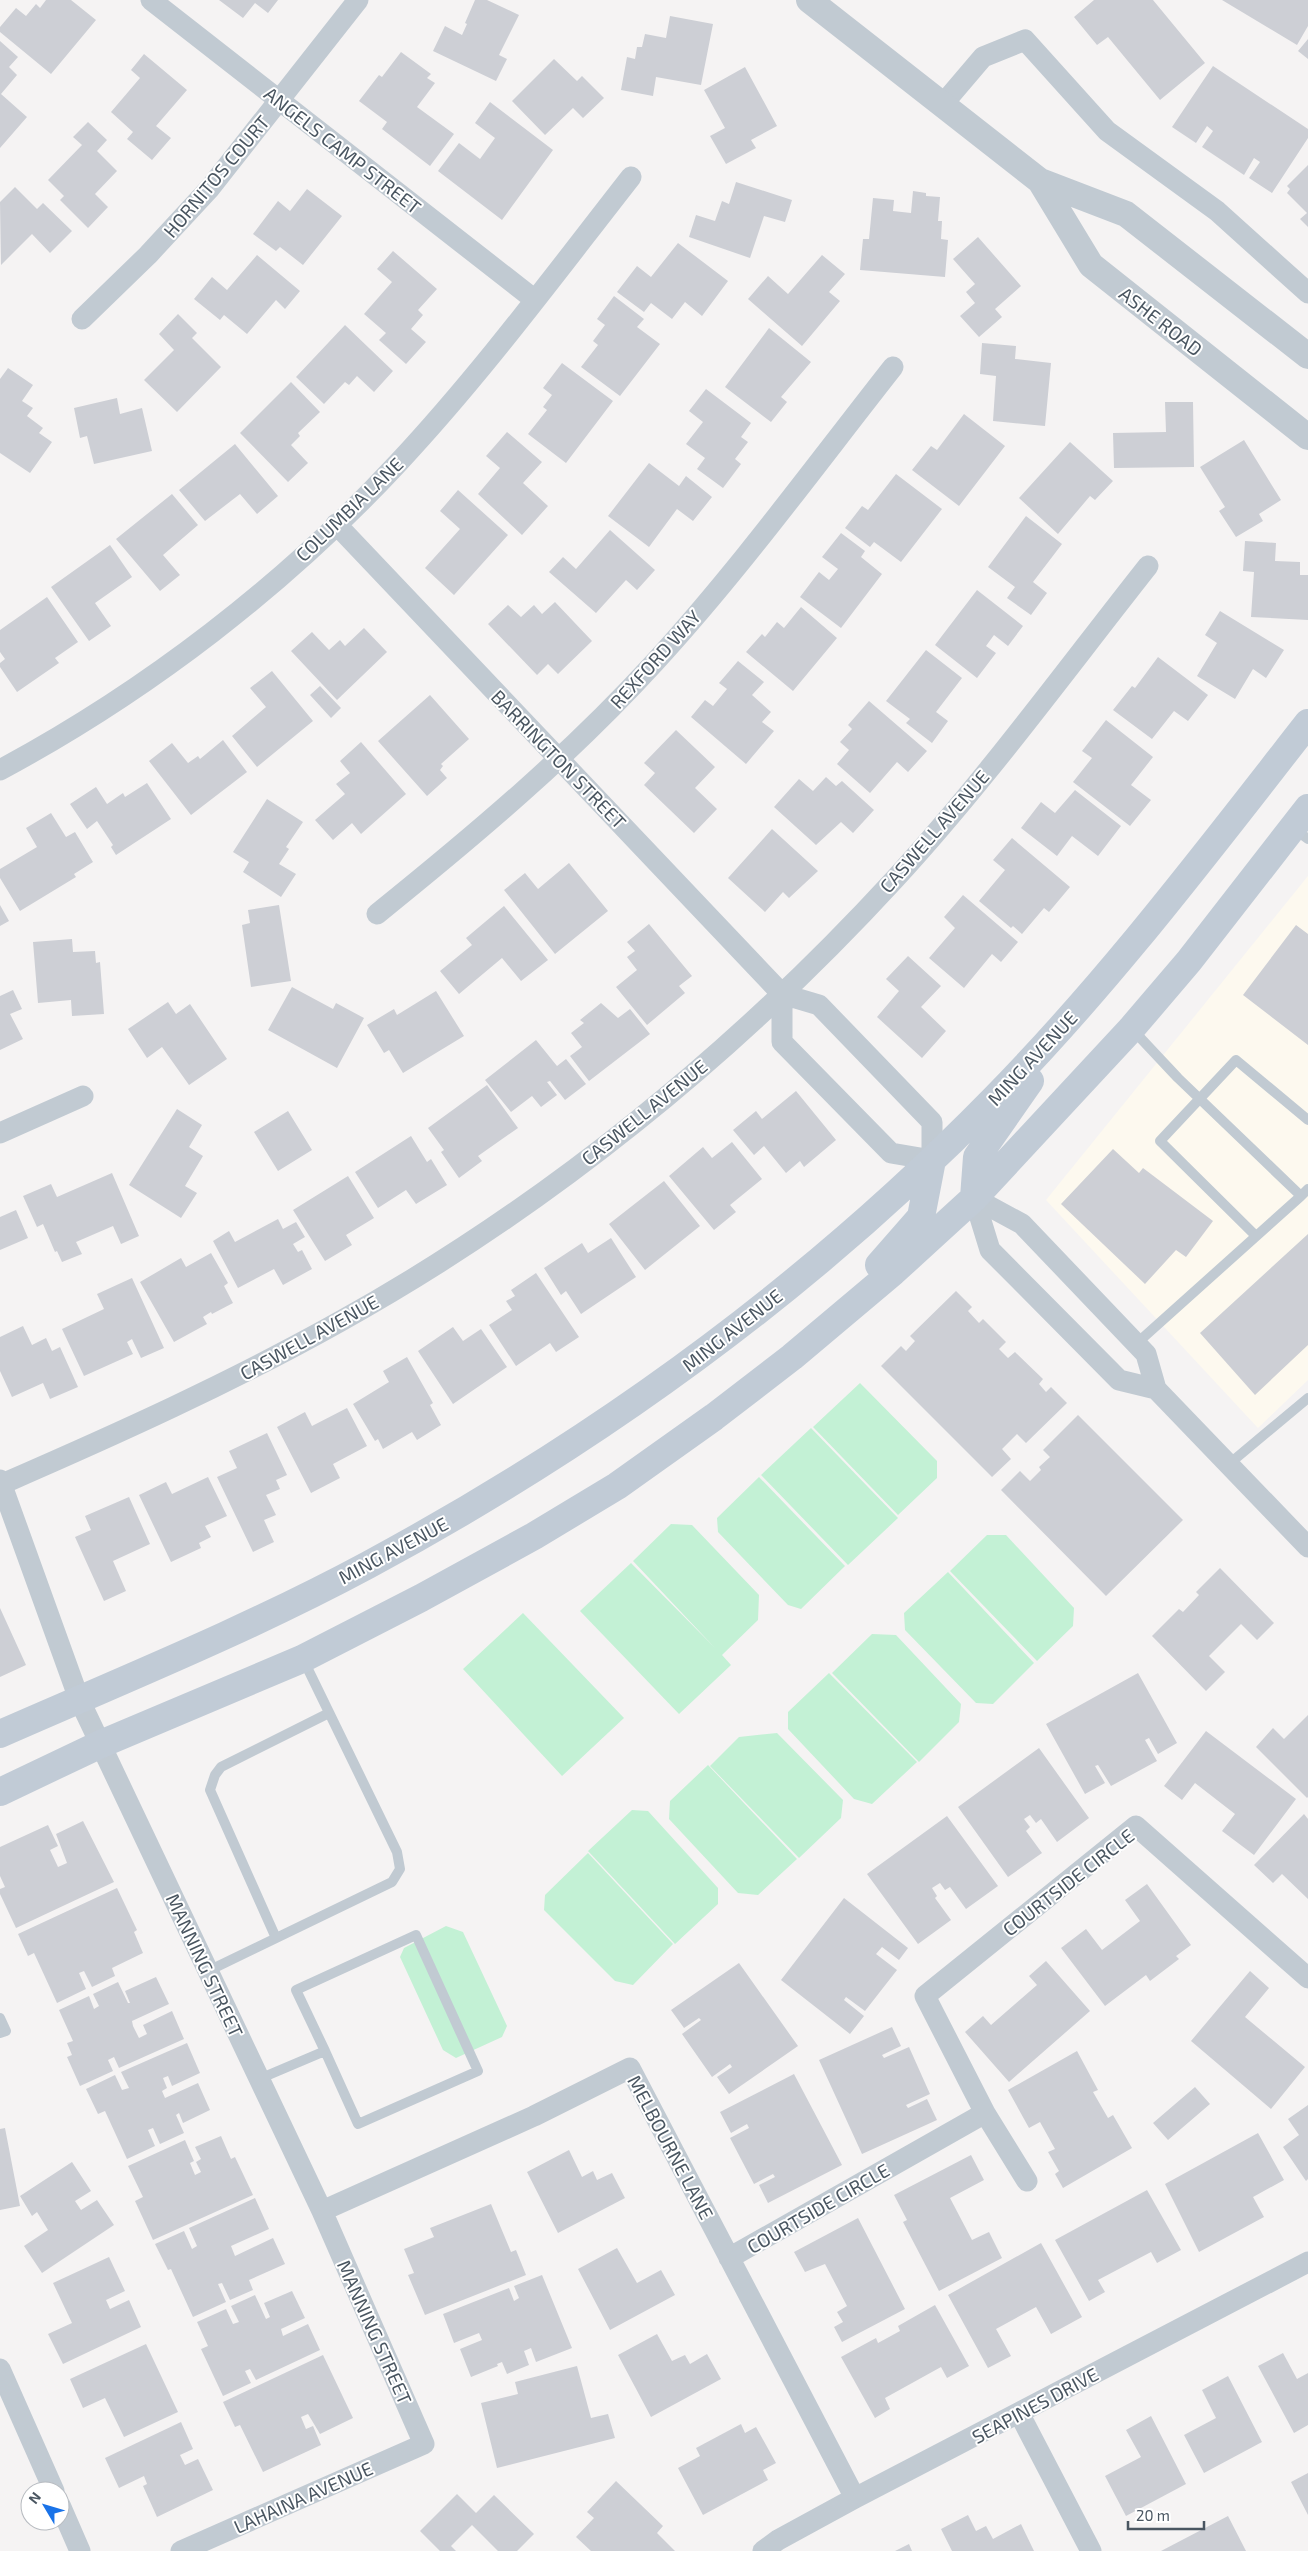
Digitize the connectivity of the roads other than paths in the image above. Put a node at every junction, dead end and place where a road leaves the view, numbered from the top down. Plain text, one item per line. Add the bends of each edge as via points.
1 (151, 0) edge
2 (358, 0) edge
3 (808, 0) edge
4 (280, 100) junction
5 (943, 104) junction
6 (631, 177) dead end
7 (1040, 181) junction
8 (1308, 293) edge
9 (535, 300) junction
10 (82, 319) dead end
11 (1308, 356) edge
12 (893, 367) dead end
13 (1308, 437) edge
14 (336, 524) junction
15 (1148, 566) dead end
16 (1308, 724) edge
17 (559, 759) junction
18 (0, 770) edge
19 (1303, 825) edge
20 (377, 914) dead end
21 (782, 994) junction
22 (1086, 1000) junction
23 (1131, 1029) junction
24 (83, 1096) dead end
25 (1200, 1100) junction
26 (1308, 1120) edge
27 (0, 1133) edge
28 (932, 1160) junction
29 (1304, 1193) edge
30 (974, 1198) junction
31 (1256, 1236) junction
32 (820, 1332) junction
33 (1136, 1344) junction
34 (1156, 1389) junction
35 (1308, 1398) edge
36 (1229, 1464) junction
37 (1, 1482) edge
38 (1308, 1547) edge
39 (302, 1658) junction
40 (79, 1700) junction
41 (329, 1713) junction
42 (0, 1734) edge
43 (101, 1744) junction
44 (0, 1792) edge
45 (276, 1938) junction
46 (208, 1971) junction
47 (1308, 1978) edge
48 (0, 2018) edge
49 (0, 2033) edge
50 (325, 2051) junction
51 (260, 2079) junction
52 (985, 2113) junction
53 (1027, 2181) dead end
54 (322, 2211) junction
55 (730, 2258) junction
56 (1308, 2262) edge
57 (0, 2369) edge
58 (1019, 2413) junction
59 (424, 2444) joint
60 (50, 2481) edge
61 (855, 2498) junction
62 (70, 2528) edge
63 (80, 2551) edge
64 (181, 2551) edge
65 (763, 2551) edge
66 (1091, 2551) edge

1 - 4 street, ANGELS CAMP STREET
2 - 4 street, HORNITOS COURT
3 - 5 street, ASHE ROAD
4 - 9 street, ANGELS CAMP STREET
4 - 10 street, HORNITOS COURT via 210,188
5 - 7 street, ASHE ROAD
5 - 8 street via 982,57 1025,40 1107,131 1217,211
6 - 9 street, COLUMBIA LANE
7 - 11 street, ASHE ROAD via 1126,214
7 - 13 street, ASHE ROAD via 1090,265
9 - 14 street, COLUMBIA LANE via 454,400 397,464
12 - 17 street, REXFORD WAY via 722,584 655,662
14 - 17 street, BARRINGTON STREET
14 - 18 street, COLUMBIA LANE via 264,589 174,660 104,708
15 - 21 street, CASWELL AVENUE via 972,789 894,880
16 - 22 main road, MING AVENUE via 1150,925
17 - 20 street, REXFORD WAY via 481,829
17 - 21 street, BARRINGTON STREET
19 - 23 main road
21 - 28 street, BARRINGTON STREET via 819,1005 932,1122
21 - 28 street via 782,1042 891,1153
21 - 37 street, CASWELL AVENUE via 700,1068 607,1144 544,1192 445,1259 342,1321 237,1378
22 - 28 main road, MING AVENUE
22 - 30 main road via 977,1157
23 - 25 lane
23 - 30 main road
24 - 27 street
25 - 26 lane via 1236,1060
25 - 29 lane
25 - 31 lane via 1160,1141
28 - 32 main road via 921,1217
28 - 40 main road, MING AVENUE via 841,1242 738,1326 667,1380 557,1454 482,1501 366,1566 246,1626
29 - 31 lane
30 - 32 main road via 893,1272
30 - 33 street via 1022,1224
30 - 34 street via 990,1250 1119,1380
31 - 33 lane
32 - 39 main road via 714,1417 617,1486 516,1546
33 - 34 street via 1146,1354
34 - 36 street
35 - 36 lane
36 - 38 street
37 - 40 street, MANNING STREET
39 - 41 lane
39 - 43 main road
40 - 42 main road, MING AVENUE
40 - 43 street, MANNING STREET
41 - 45 lane via 221,1767 214,1775 210,1790
41 - 45 lane via 397,1852 400,1869 392,1882
43 - 44 main road
43 - 46 street, MANNING STREET
45 - 46 lane
46 - 51 street, MANNING STREET
47 - 52 street, COURTSIDE CIRCLE via 1136,1826 925,1996
48 - 49 lane via 6,2030
50 - 50 lane via 296,1990 416,1935 478,2071 358,2124
50 - 51 lane
51 - 54 street, MANNING STREET
52 - 53 street, COURTSIDE CIRCLE
52 - 55 street, COURTSIDE CIRCLE
54 - 55 street, MELBOURNE LANE via 534,2116 630,2068
54 - 59 street, MANNING STREET
55 - 61 street, MELBOURNE LANE
56 - 58 street, SEAPINES DRIVE
57 - 60 street
58 - 61 street, SEAPINES DRIVE
58 - 66 street
59 - 64 street, LAHAINA AVENUE
61 - 65 street, SEAPINES DRIVE
62 - 63 street

